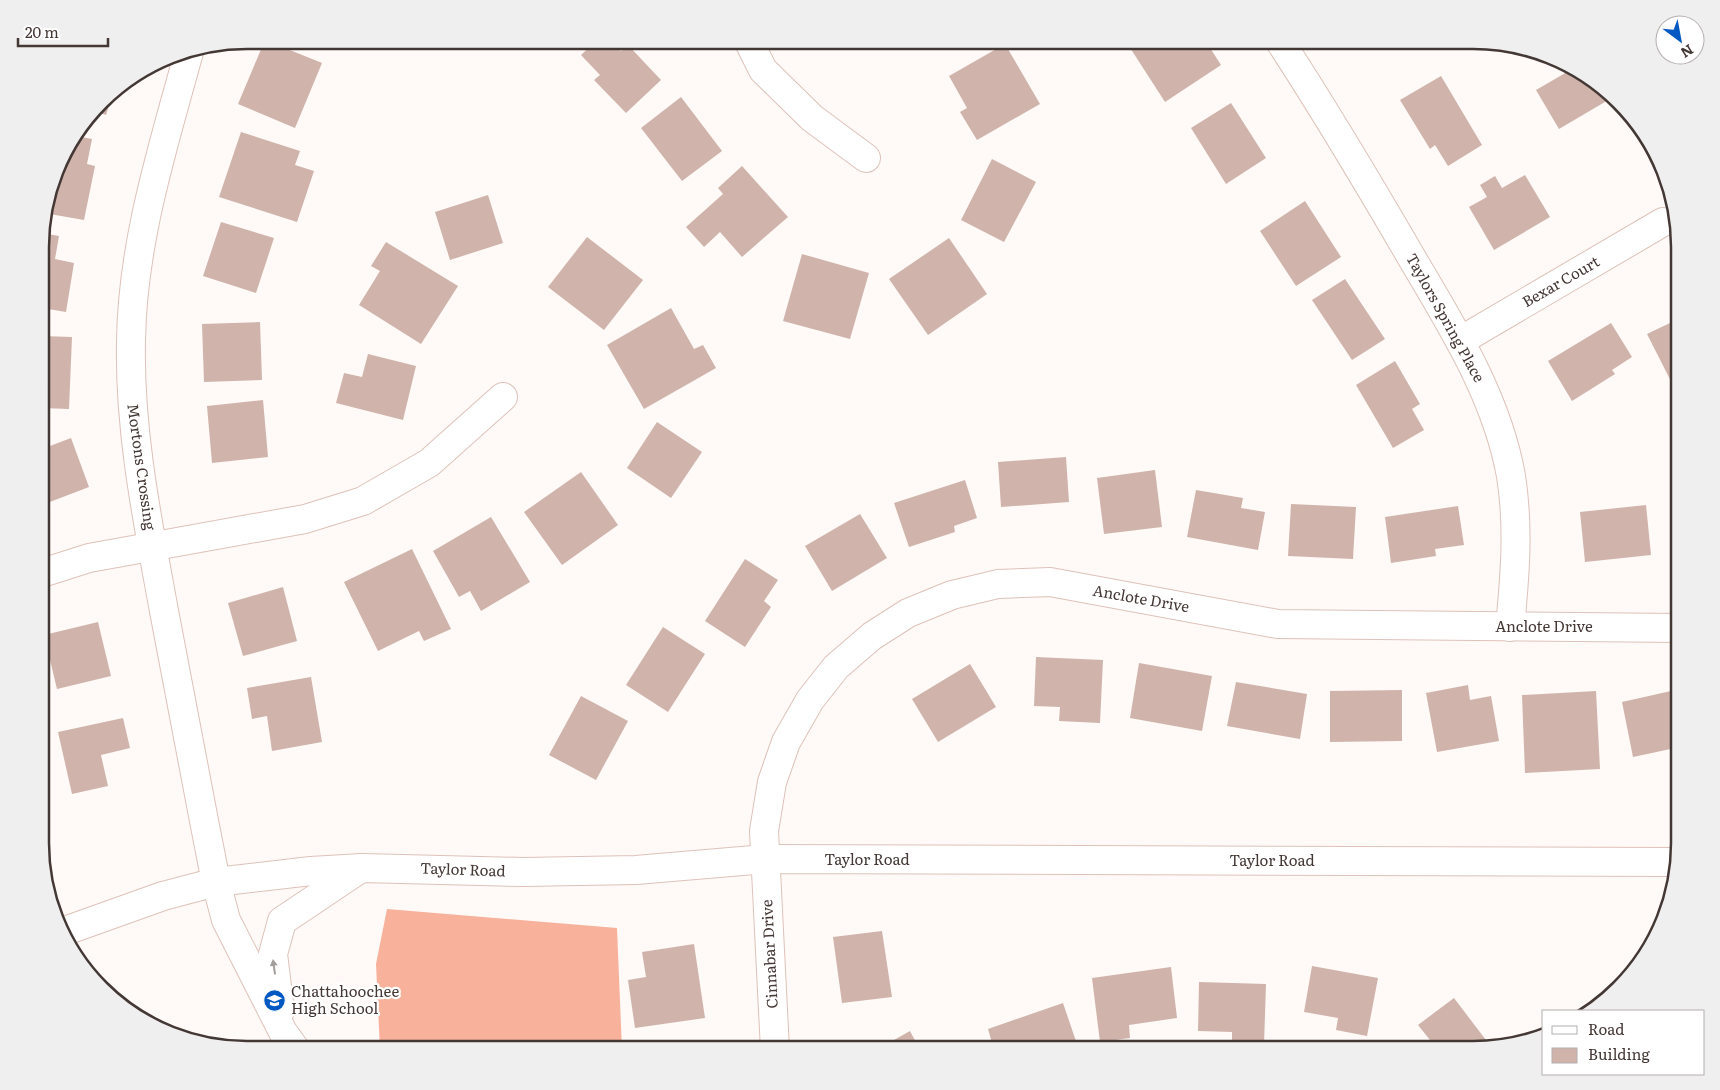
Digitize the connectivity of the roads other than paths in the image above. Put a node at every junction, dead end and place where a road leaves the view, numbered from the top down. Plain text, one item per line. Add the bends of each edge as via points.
1 (752, 49) edge
2 (1285, 49) edge
3 (187, 58) edge
4 (866, 158) dead end
5 (1663, 222) dead end
6 (1460, 341) junction
7 (503, 397) dead end
8 (152, 546) junction
9 (49, 571) edge
10 (1510, 627) junction
11 (1671, 628) edge
12 (766, 859) junction
13 (1671, 862) edge
14 (362, 868) junction
15 (216, 882) junction
16 (68, 930) edge
17 (289, 1041) edge
18 (775, 1041) edge

1 - 4 street via 763,70 812,118
2 - 6 street, Taylors Spring Place via 1338,132
3 - 8 street, Mortons Crossing via 151,191 135,279 130,342 132,404
5 - 6 street, Bexar Court
6 - 10 street, Taylors Spring Place via 1492,406 1511,476 1517,555
7 - 8 street via 429,463 363,501 305,519
8 - 9 street via 89,558
8 - 15 street, Mortons Crossing
10 - 11 street, Anclote Drive
10 - 12 street, Anclote Drive via 1278,624 1050,582 998,584 952,595 908,613 872,636 836,667 810,700 786,742 772,782 764,831
12 - 13 street, Taylor Road
12 - 14 street, Taylor Road via 636,870 523,872
12 - 18 street, Cinnabar Drive
14 - 15 street, Taylor Road
17 -> 14 street via 273,954 282,922
15 - 16 street, Taylor Road via 163,896
15 - 17 street, Mortons Crossing via 226,920

